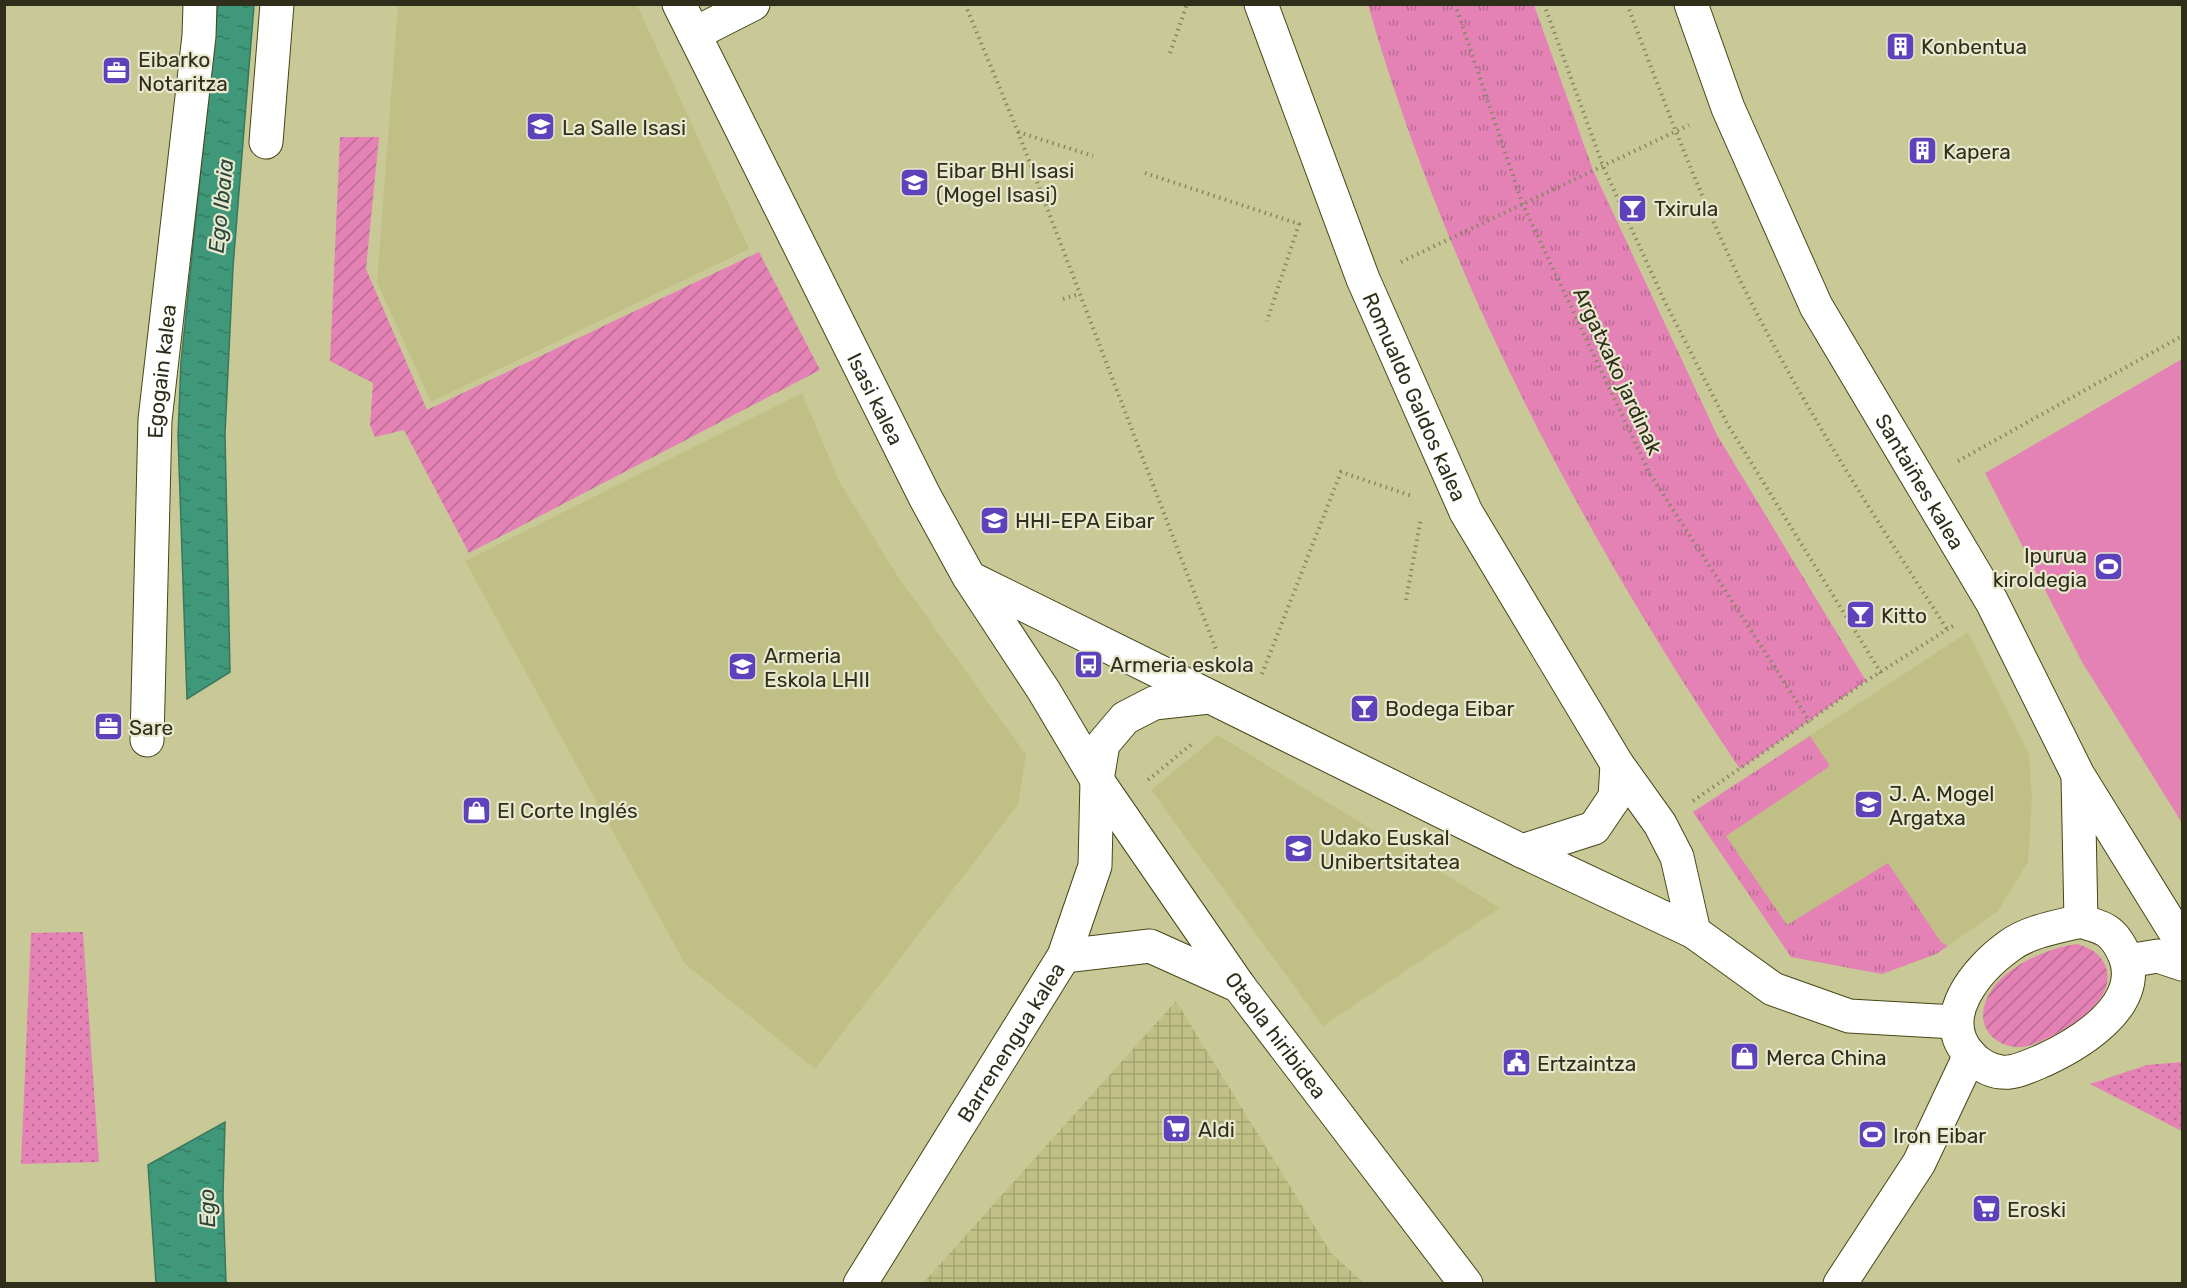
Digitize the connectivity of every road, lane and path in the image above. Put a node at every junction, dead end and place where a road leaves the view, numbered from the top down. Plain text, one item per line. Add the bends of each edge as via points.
1 (200, 4) edge
2 (277, 4) edge
3 (680, 4) edge
4 (753, 4) edge
5 (965, 4) edge
6 (1188, 4) edge
7 (1261, 4) edge
8 (1455, 4) edge
9 (1544, 4) edge
10 (1627, 4) edge
11 (1691, 4) edge
12 (693, 34) junction
13 (1170, 53) dead end
14 (1675, 131) junction
15 (1018, 132) junction
16 (266, 142) dead end
17 (1093, 156) dead end
18 (1603, 166) junction
19 (1145, 173) dead end
20 (1523, 206) junction
21 (1398, 264) dead end
22 (1079, 294) junction
23 (1064, 299) dead end
24 (1267, 321) dead end
25 (2182, 336) edge
26 (1953, 464) dead end
27 (1414, 496) dead end
28 (1422, 511) dead end
29 (969, 577) junction
30 (1406, 600) dead end
31 (1221, 658) dead end
32 (1881, 673) junction
33 (1209, 697) junction
34 (1250, 714) junction
35 (1810, 722) junction
36 (147, 740) dead end
37 (1197, 740) dead end
38 (1617, 764) junction
39 (2078, 775) junction
40 (1097, 780) junction
41 (1143, 784) dead end
42 (1690, 803) dead end
43 (1522, 851) junction
44 (2081, 921) junction
45 (1694, 932) junction
46 (2182, 943) edge
47 (1064, 956) junction
48 (2127, 961) junction
49 (2182, 964) edge
50 (1239, 986) junction
51 (1955, 1022) junction
52 (1970, 1055) junction
53 (860, 1284) edge
54 (1466, 1284) edge
55 (1840, 1284) edge

1 - 36 street, Egogain kalea via 155,420
2 - 16 street
3 - 12 street, Isasi kalea
4 - 12 street
5 - 15 path
6 - 13 path
7 - 38 street, Romualdo Galdos kalea via 1363,279 1466,512
8 - 20 path, Argatxako jardinak
9 - 18 path
10 - 14 path
11 - 39 street, Santaiñes kalea via 1728,108 1816,306 1992,602
12 - 29 street, Isasi kalea
14 - 18 path
14 - 32 path via 1749,296 1849,477 1947,629
15 - 17 path
15 - 22 path
18 - 20 path
18 - 32 path via 1664,300 1728,425
19 - 24 path via 1299,224
20 - 21 path
20 - 35 path, Argatxako jardinak via 1650,474
22 - 23 path
22 - 31 path
25 - 26 path
27 - 34 path via 1341,472 1256,689
28 - 30 path
29 - 33 street
29 - 40 street, Isasi kalea
32 - 35 path
33 - 34 street
33 - 40 street via 1154,703 1125,718 1103,744
34 - 43 street
35 - 42 path
37 - 41 path
38 - 43 street via 1615,797 1594,828
38 - 45 street, Romualdo Galdos kalea via 1677,857
39 - 44 street
39 - 46 street, Santaiñes kalea
40 - 47 street via 1095,867
40 - 50 street, Otaola hiribidea
43 - 45 street
44 - 48 street via 2107,931 2121,945
44 - 51 street via 2036,932 2011,944 1991,960 1967,987
45 - 51 street via 1773,989 1850,1016
47 - 50 street, Barrenengua kalea via 1150,946
47 - 53 street, Barrenengua kalea
48 - 49 street via 2158,956
48 - 52 street via 2130,969 2124,996 2111,1014 2059,1053 2001,1073 1978,1064
50 - 54 street, Otaola hiribidea
51 - 52 street via 1962,1048
52 - 55 street via 1923,1154

